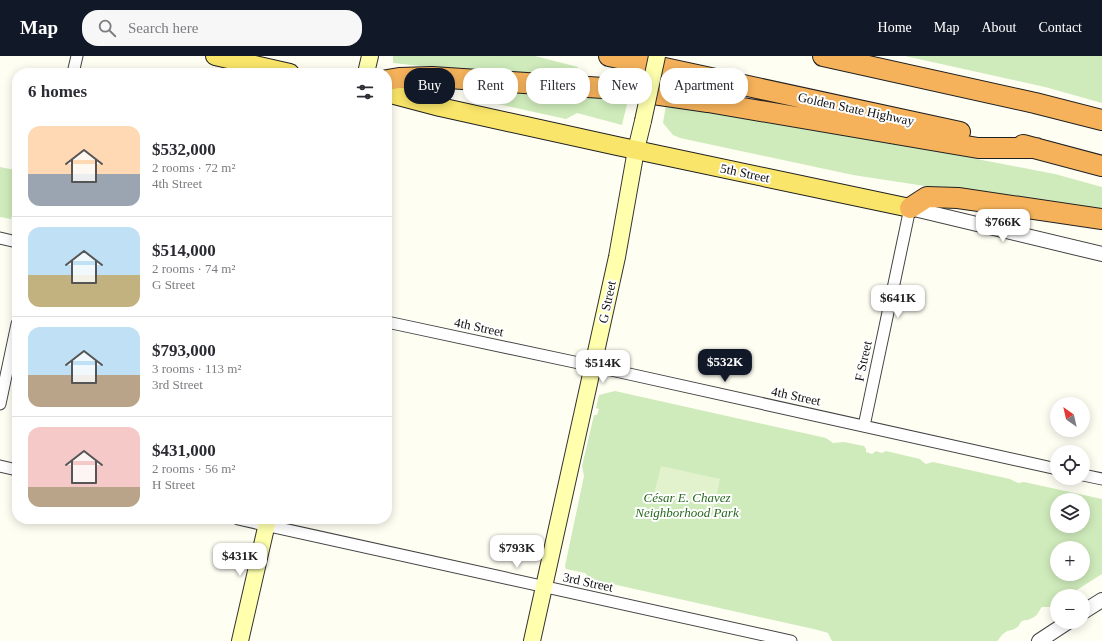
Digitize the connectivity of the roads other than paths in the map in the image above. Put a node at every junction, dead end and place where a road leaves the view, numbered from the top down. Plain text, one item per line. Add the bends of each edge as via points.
1 (77, 56) edge
2 (214, 56) edge
3 (370, 56) edge
4 (609, 56) edge
5 (657, 56) edge
6 (823, 56) edge
7 (74, 68) edge
8 (268, 68) edge
9 (367, 68) edge
10 (392, 79) edge
11 (392, 94) edge
12 (1102, 120) edge
13 (1036, 148) junction
14 (636, 150) junction
15 (1102, 166) edge
16 (910, 208) junction
17 (1102, 219) edge
18 (0, 238) edge
19 (12, 241) edge
20 (1102, 254) edge
21 (392, 323) edge
22 (12, 348) edge
23 (593, 366) junction
24 (0, 404) edge
25 (864, 426) junction
26 (0, 466) edge
27 (1050, 467) edge
28 (12, 469) edge
29 (1090, 476) edge
30 (1102, 479) edge
31 (267, 524) edge
32 (276, 524) edge
33 (544, 587) junction
34 (1102, 600) edge
35 (1090, 608) edge
36 (1057, 629) edge
37 (240, 641) edge
38 (532, 641) edge
39 (792, 641) edge
40 (1039, 641) edge

1 - 7 street
2 - 8 main road
3 - 9 main road
4 - 13 highway, Golden State Highway
5 - 14 main road, G Street, bridge
6 - 12 highway
10 - 13 highway via 432,77 619,89 978,148
11 - 14 main road, 5th Street
13 - 15 highway, Golden State Highway
14 - 16 main road, 5th Street
14 - 23 main road, G Street via 617,257
16 - 17 highway via 927,197 958,198
16 - 20 street, 5th Street
16 - 25 street, F Street
18 - 19 street
21 - 23 street, 4th Street
22 - 24 street
23 - 25 street, 4th Street
23 - 33 main road, G Street
25 - 27 street, 4th Street
26 - 28 street
29 - 30 street
31 - 37 main road
32 - 33 street, 3rd Street
33 - 38 main road, G Street
33 - 39 street, 3rd Street
34 - 35 street
36 - 40 street

